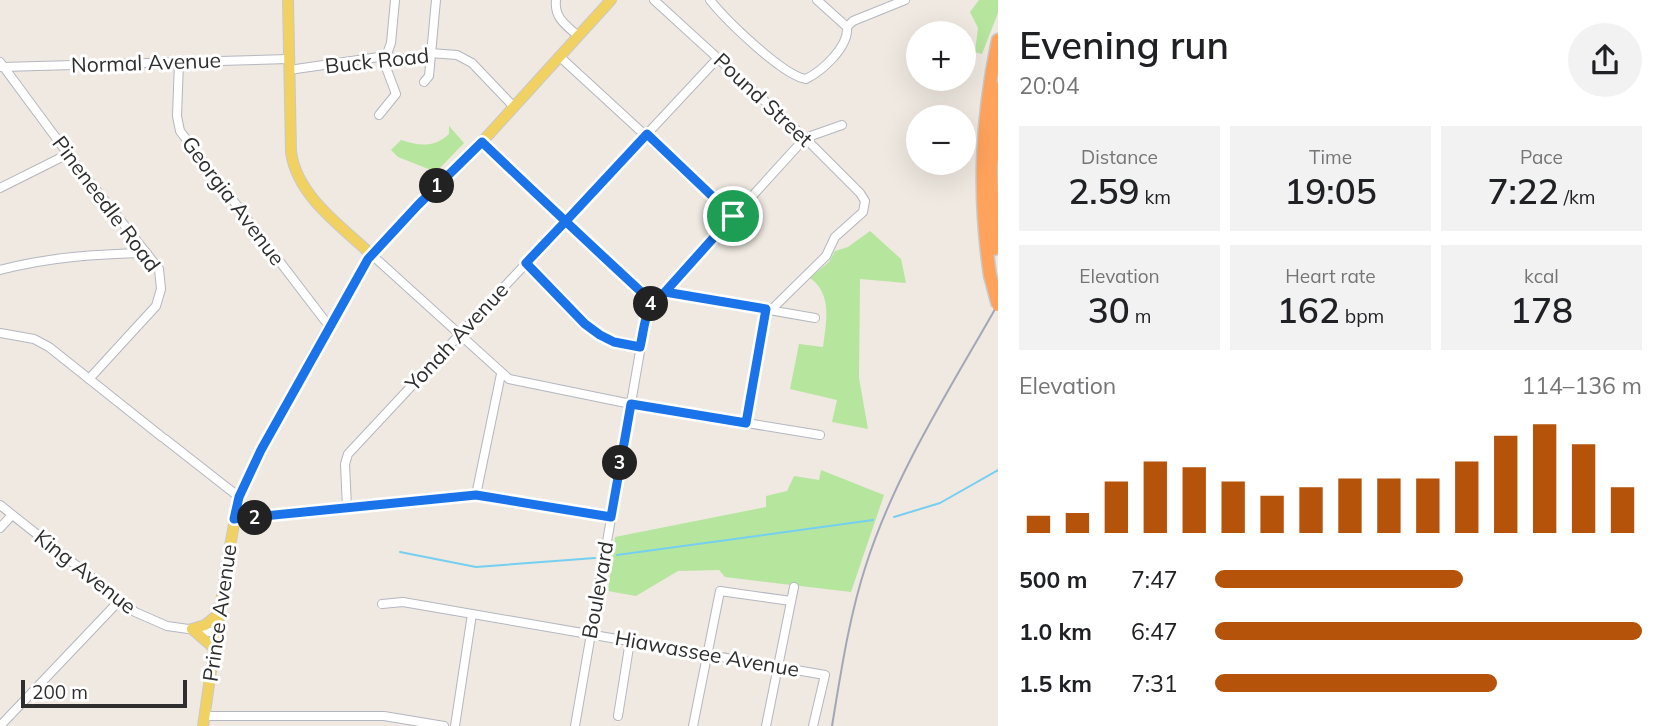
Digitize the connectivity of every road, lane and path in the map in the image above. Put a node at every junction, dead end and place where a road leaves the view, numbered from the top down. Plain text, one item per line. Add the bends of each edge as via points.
1 (288, 0) edge
2 (436, 0) edge
3 (556, 0) edge
4 (654, 0) edge
5 (710, 0) edge
6 (817, 0) edge
7 (905, 0) edge
8 (608, 1) edge
9 (395, 3) edge
10 (847, 27) junction
11 (578, 36) junction
12 (998, 40) edge
13 (430, 53) junction
14 (559, 56) junction
15 (384, 57) junction
16 (718, 58) junction
17 (289, 59) junction
18 (179, 62) junction
19 (1, 66) edge
20 (289, 70) junction
21 (424, 82) dead end
22 (998, 88) edge
23 (514, 107) junction
24 (379, 115) dead end
25 (842, 125) dead end
26 (647, 134) junction
27 (805, 138) junction
28 (482, 142) junction
29 (68, 154) junction
30 (0, 188) edge
31 (733, 216) junction
32 (566, 221) junction
33 (147, 253) junction
34 (372, 255) junction
35 (526, 263) junction
36 (0, 270) edge
37 (995, 272) edge
38 (665, 292) junction
39 (652, 302) junction
40 (998, 305) edge
41 (769, 309) junction
42 (815, 317) dead end
43 (329, 326) junction
44 (0, 333) edge
45 (460, 334) junction
46 (640, 347) junction
47 (501, 374) junction
48 (89, 379) junction
49 (631, 404) junction
50 (746, 423) junction
51 (820, 435) dead end
52 (476, 495) junction
53 (239, 497) junction
54 (0, 505) edge
55 (347, 508) junction
56 (12, 515) junction
57 (611, 517) junction
58 (234, 519) junction
59 (0, 528) edge
60 (794, 587) dead end
61 (119, 601) junction
62 (791, 601) junction
63 (382, 604) dead end
64 (220, 613) junction
65 (472, 614) junction
66 (192, 629) junction
67 (217, 633) junction
68 (590, 634) junction
69 (630, 641) junction
70 (214, 648) junction
71 (706, 655) junction
72 (776, 666) junction
73 (618, 716) dead end
74 (204, 721) edge
75 (1, 723) edge
76 (444, 726) edge
77 (455, 726) edge
78 (575, 726) edge
79 (693, 726) edge
80 (765, 726) edge
81 (813, 726) edge

1 - 17 main road
2 - 13 street
3 - 11 street via 559,19
4 - 16 street, Pound Street
5 - 10 street via 767,56 800,79 810,78 837,51 845,42
6 - 10 street
7 - 10 street
8 - 11 main road, Prince Avenue
9 - 15 street via 391,43
11 - 14 main road, Prince Avenue
12 - 37 highway via 982,157 982,209
13 - 15 street, Buck Road via 411,59
13 - 21 street via 429,76
13 - 23 street, Buck Road via 464,57
14 - 23 main road, Prince Avenue
14 - 26 street
15 - 20 street, Buck Road
15 - 24 street via 396,94
16 - 26 street, Yonah Avenue
16 - 27 street, Pound Street
17 - 18 street, Normal Avenue
17 - 20 main road
18 - 19 street, Normal Avenue
18 - 43 street, Georgia Avenue via 180,131
19 - 29 street, Pineneedle Road
20 - 34 main road via 295,173 309,195
22 - 37 highway via 991,169
23 - 28 main road, Prince Avenue
25 - 27 street
26 - 31 street
26 - 32 street, Yonah Avenue
27 - 31 street
27 - 41 street, Pound Street via 860,193 865,205 835,237 826,256
28 - 32 street
28 - 34 main road, Prince Avenue
29 - 30 street
29 - 33 street, Pineneedle Road
31 - 38 street
32 - 35 street, Yonah Avenue
32 - 39 street
33 - 36 street via 86,254
33 - 48 street, Pineneedle Road via 161,279 156,306
34 - 43 main road, Prince Avenue
34 - 45 street
35 - 45 street, Yonah Avenue
35 - 46 street via 585,324 614,342
37 - 40 highway, bridge
38 - 39 street
38 - 41 street
39 - 46 street, Boulevard
41 - 42 street
41 - 50 street
43 - 53 main road, Prince Avenue
44 - 48 street via 49,347
45 - 47 street
45 - 55 street, Yonah Avenue via 348,454
46 - 49 street, Boulevard
47 - 49 street via 516,382
47 - 52 street
48 - 53 street
49 - 50 street
49 - 57 street, Boulevard
50 - 51 street
52 - 55 street
52 - 57 street
53 - 58 main road, Prince Avenue
54 - 56 street, King Avenue
55 - 58 street
56 - 59 street
56 - 61 street, King Avenue
57 - 68 street, Boulevard
58 - 64 main road, Prince Avenue
60 - 62 street
61 - 66 street, King Avenue via 152,621
61 - 75 street
62 - 71 street via 720,591
62 - 72 street
63 - 65 street, Hiawassee Avenue via 403,602
64 - 66 main road
64 - 67 main road, Prince Avenue
65 - 68 street, Hiawassee Avenue
65 - 77 street
66 - 67 street, King Avenue
66 - 70 main road
67 - 70 main road, Prince Avenue
68 - 69 street, Hiawassee Avenue
68 - 78 street, Boulevard
69 - 71 street, Hiawassee Avenue
69 - 73 street
70 - 74 main road, Prince Avenue
71 - 72 street, Hiawassee Avenue
71 - 79 street
72 - 80 street
72 - 81 street, Hiawassee Avenue via 825,675
74 - 76 street via 384,716

